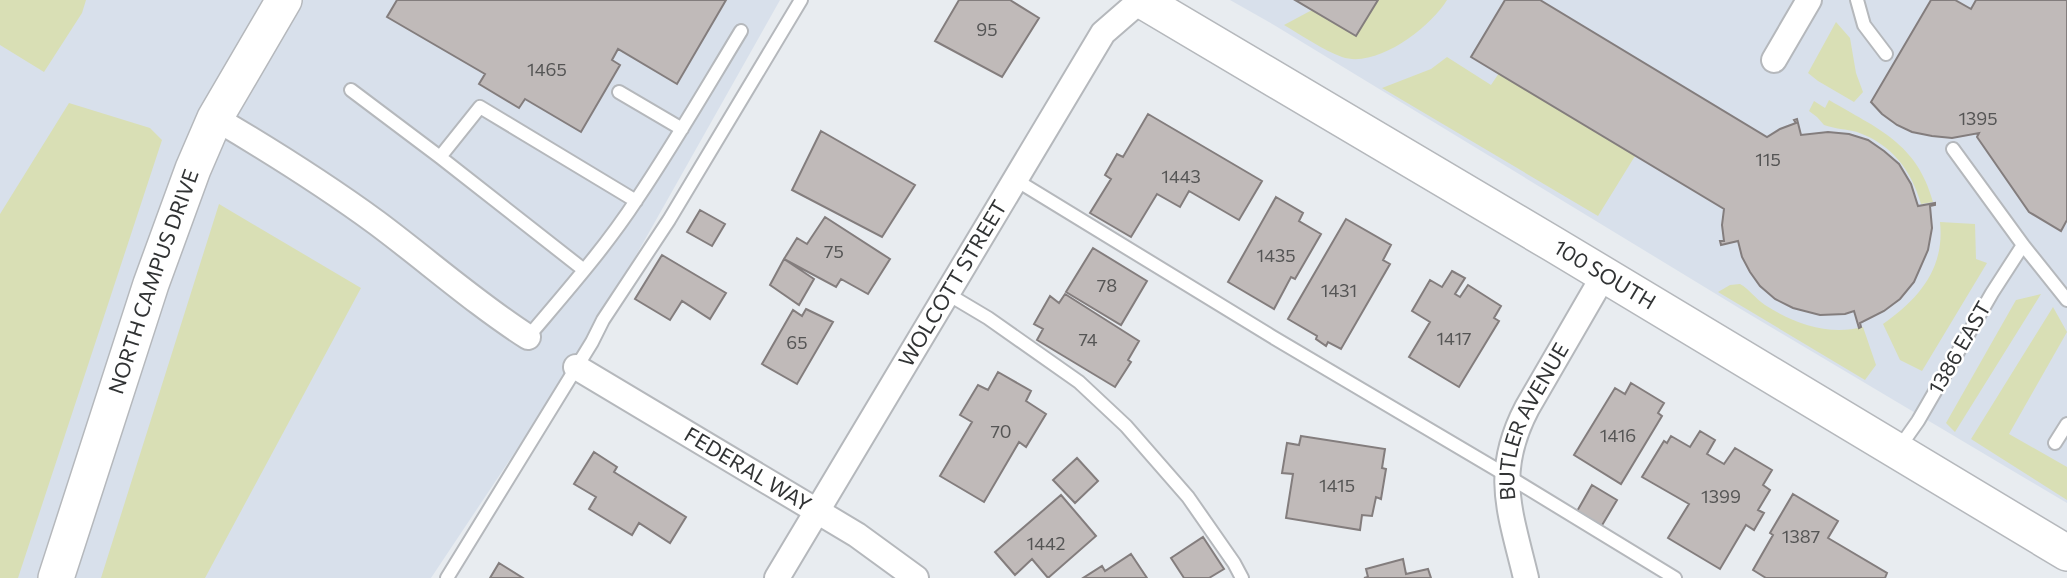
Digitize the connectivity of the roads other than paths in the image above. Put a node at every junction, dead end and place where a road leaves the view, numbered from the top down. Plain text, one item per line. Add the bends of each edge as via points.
1 (284, 0) edge
2 (801, 0) edge
3 (1141, 0) edge
4 (1809, 0) edge
5 (1857, 0) edge
6 (741, 31) dead end
7 (1886, 54) dead end
8 (1774, 60) dead end
9 (351, 90) dead end
10 (619, 92) dead end
11 (215, 118) junction
12 (682, 129) junction
13 (1953, 149) dead end
14 (440, 157) junction
15 (1016, 180) junction
16 (636, 201) junction
17 (2023, 245) junction
18 (584, 270) junction
19 (1604, 275) junction
20 (947, 293) junction
21 (2067, 300) edge
22 (528, 337) joint
23 (576, 367) junction
24 (2067, 424) edge
25 (2055, 443) dead end
26 (1897, 452) junction
27 (1506, 475) junction
28 (817, 512) junction
29 (2067, 553) edge
30 (56, 578) edge
31 (447, 578) edge
32 (777, 578) edge
33 (916, 578) edge
34 (1242, 578) edge
35 (1526, 578) edge
36 (1675, 578) edge

1 - 11 main road, NORTH CAMPUS DRIVE
2 - 23 lane
3 - 15 street, WOLCOTT STREET via 1103,33
3 - 19 main road, 100 SOUTH
4 - 8 street
5 - 7 lane via 1864,25
6 - 12 lane
9 - 14 lane
10 - 12 lane
11 - 22 street via 330,190
11 - 30 main road, NORTH CAMPUS DRIVE via 151,284
12 - 16 lane
13 - 17 lane
14 - 16 lane via 480,107
14 - 18 lane
15 - 20 street, WOLCOTT STREET
15 - 27 lane
16 - 18 lane
17 - 21 lane
17 - 26 lane, 1386 EAST
18 - 22 lane
19 - 26 main road, 100 SOUTH
19 - 27 street, BUTLER AVENUE via 1516,429
20 - 28 street, WOLCOTT STREET
20 - 34 lane via 1079,382 1126,426 1188,497
23 - 28 street, FEDERAL WAY
23 - 31 lane
24 - 25 lane
26 - 29 main road, 100 SOUTH
27 - 35 street, BUTLER AVENUE
27 - 36 lane
28 - 32 street, WOLCOTT STREET
28 - 33 street, FEDERAL WAY via 858,535

